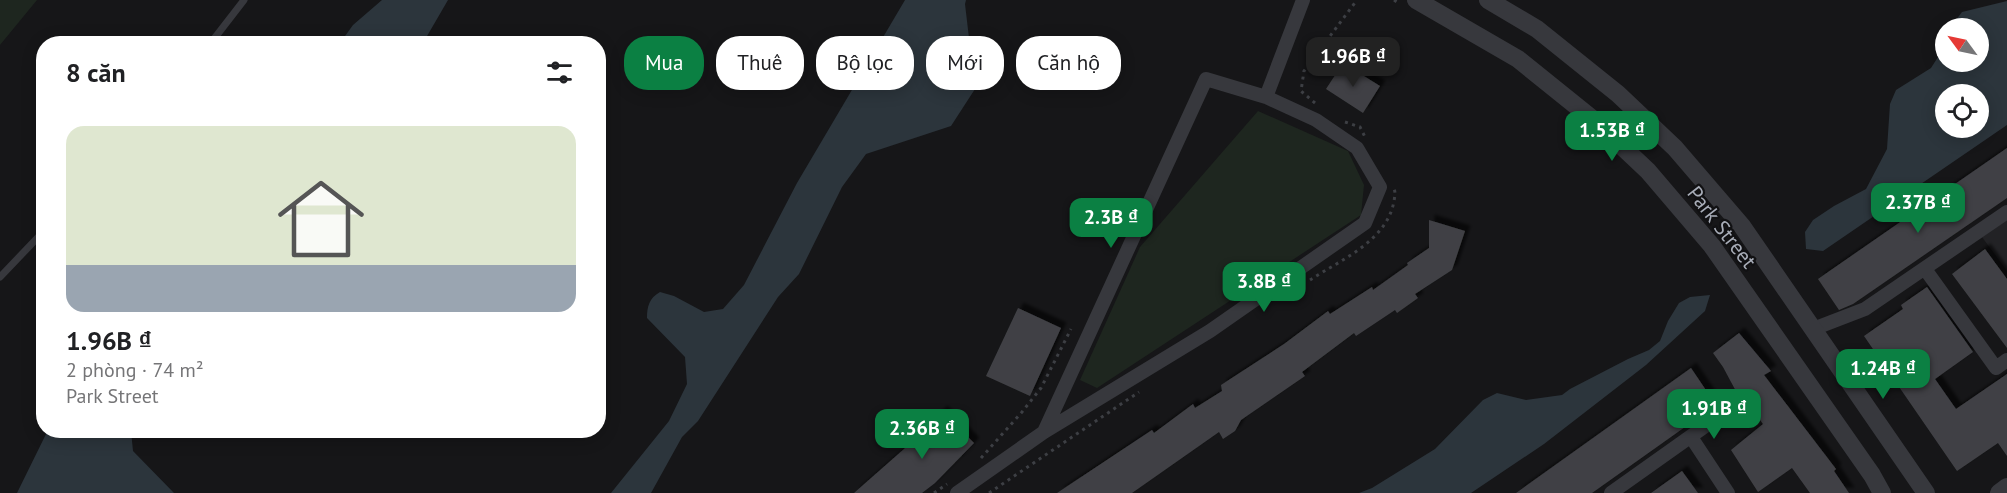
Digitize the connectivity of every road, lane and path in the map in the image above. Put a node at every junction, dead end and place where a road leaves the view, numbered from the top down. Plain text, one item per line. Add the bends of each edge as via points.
1 (244, 0) edge
2 (1303, 0) edge
3 (1357, 0) edge
4 (1394, 0) edge
5 (1488, 0) edge
6 (1409, 3) edge
7 (216, 36) edge
8 (1266, 97) junction
9 (1322, 110) dead end
10 (1645, 119) junction
11 (1339, 120) dead end
12 (1370, 145) dead end
13 (1620, 145) junction
14 (1390, 182) dead end
15 (2007, 212) edge
16 (36, 239) edge
17 (1925, 268) junction
18 (0, 277) edge
19 (1307, 282) dead end
20 (1071, 328) dead end
21 (1813, 329) junction
22 (2007, 360) edge
23 (1140, 392) dead end
24 (1718, 417) dead end
25 (1044, 432) junction
26 (1691, 437) junction
27 (979, 460) dead end
28 (954, 487) edge
29 (2007, 487) edge
30 (934, 493) edge
31 (989, 493) edge
32 (1611, 493) edge
33 (1728, 493) edge
34 (1882, 493) edge
35 (1926, 493) edge
36 (1999, 493) edge

1 - 7 lane
2 - 8 street
3 - 9 path via 1304,70 1301,91
4 - 6 path
5 - 10 street, Park Street via 1537,29
6 - 13 street, Park Street via 1518,59
8 - 25 street via 1206,79
8 - 25 street via 1316,120 1358,148 1380,187 1365,223 1210,331
10 - 13 street
10 - 21 street, Park Street via 1675,147 1742,226
11 - 12 path via 1359,127
13 - 34 street, Park Street via 1648,171 1712,246
14 - 19 path via 1396,191 1392,213 1376,237
15 - 17 street
16 - 18 lane
17 - 21 street via 1865,309
17 - 22 street via 1996,368
20 - 27 path via 1041,388
21 - 35 street, Park Street
23 - 31 path
24 - 26 street
25 - 28 street
26 - 32 street
26 - 33 street
28 - 30 path
29 - 36 street

